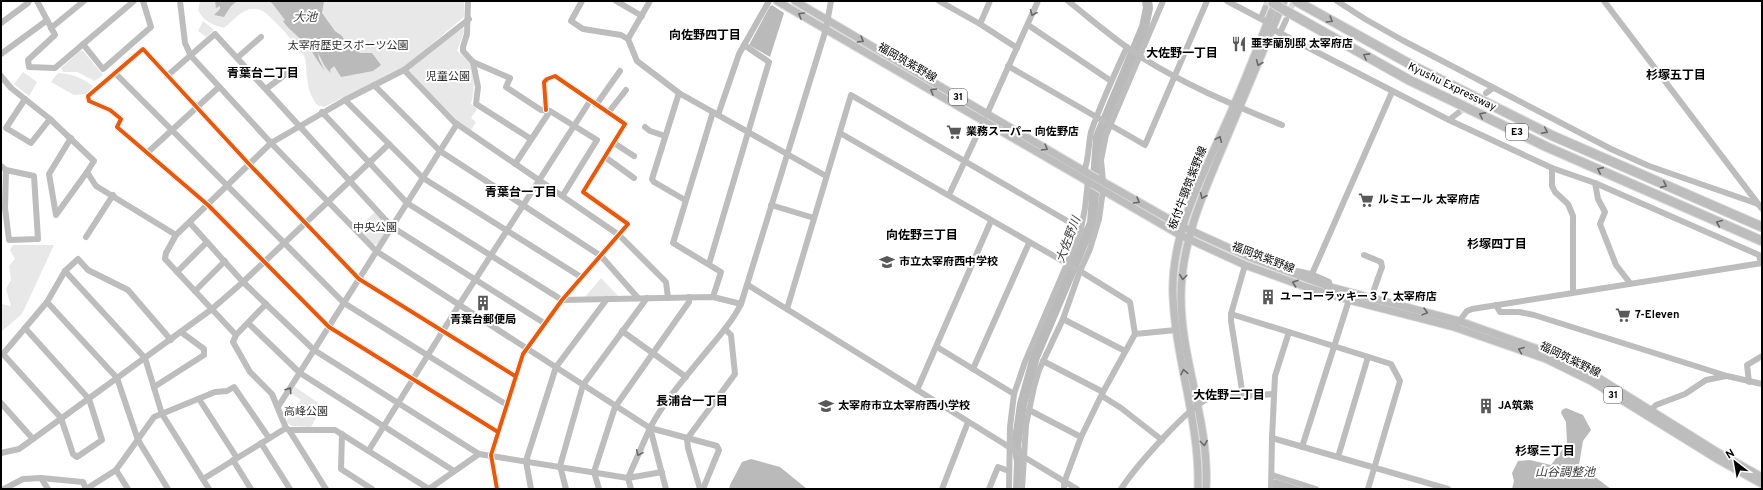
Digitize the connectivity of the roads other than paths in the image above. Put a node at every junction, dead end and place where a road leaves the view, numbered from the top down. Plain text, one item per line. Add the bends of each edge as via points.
1 (29, 1) edge
2 (37, 1) edge
3 (84, 1) edge
4 (134, 1) edge
5 (143, 1) edge
6 (180, 1) edge
7 (468, 1) edge
8 (582, 1) edge
9 (616, 1) edge
10 (650, 1) edge
11 (769, 1) edge
12 (777, 1) edge
13 (795, 1) edge
14 (831, 1) edge
15 (940, 1) edge
16 (990, 1) edge
17 (1038, 1) edge
18 (1068, 1) edge
19 (1163, 1) edge
20 (1207, 1) edge
21 (1227, 1) edge
22 (1284, 1) edge
23 (1296, 1) edge
24 (1338, 1) edge
25 (1604, 1) edge
26 (1271, 3) edge
27 (1286, 15) junction
28 (642, 16) junction
29 (469, 19) junction
30 (827, 20) junction
31 (1264, 20) junction
32 (46, 21) junction
33 (1, 23) edge
34 (980, 24) junction
35 (1028, 25) junction
36 (51, 28) junction
37 (826, 29) junction
38 (1272, 29) junction
39 (1280, 33) junction
40 (261, 37) dead end
41 (628, 39) junction
42 (83, 44) junction
43 (744, 45) junction
44 (1017, 48) junction
45 (1128, 48) junction
46 (1, 54) edge
47 (191, 56) junction
48 (1139, 56) junction
49 (237, 58) junction
50 (473, 62) junction
51 (1008, 66) junction
52 (404, 70) junction
53 (620, 71) dead end
54 (115, 74) junction
55 (286, 74) dead end
56 (167, 76) junction
57 (1175, 76) junction
58 (2, 79) edge
59 (1111, 81) junction
60 (374, 85) junction
61 (219, 87) junction
62 (1493, 88) junction
63 (266, 90) junction
64 (626, 90) dead end
65 (1392, 92) junction
66 (679, 93) junction
67 (1486, 93) tunnel mouth
68 (25, 99) junction
69 (345, 100) junction
70 (590, 101) junction
71 (596, 105) junction
72 (1237, 107) junction
73 (196, 108) junction
74 (548, 110) junction
75 (322, 112) junction
76 (608, 113) junction
77 (715, 113) junction
78 (1458, 113) tunnel mouth
79 (985, 117) junction
80 (50, 118) junction
81 (1098, 118) junction
82 (1448, 120) junction
83 (457, 124) junction
84 (1109, 124) junction
85 (1282, 125) dead end
86 (298, 126) junction
87 (574, 126) junction
88 (645, 127) dead end
89 (171, 131) junction
90 (748, 132) junction
91 (840, 133) junction
92 (665, 136) junction
93 (71, 138) junction
94 (531, 139) junction
95 (271, 143) junction
96 (614, 143) junction
97 (390, 144) junction
98 (440, 151) junction
99 (147, 153) junction
100 (787, 154) junction
101 (634, 156) dead end
102 (605, 158) junction
103 (965, 161) junction
104 (369, 163) junction
105 (249, 164) junction
106 (514, 164) junction
107 (3, 168) edge
108 (1552, 168) junction
109 (87, 172) junction
110 (1087, 175) junction
111 (826, 176) junction
112 (423, 178) junction
113 (634, 178) dead end
114 (539, 180) junction
115 (350, 181) junction
116 (1103, 181) junction
117 (1595, 183) junction
118 (228, 185) junction
119 (1103, 190) junction
120 (113, 195) junction
121 (949, 195) junction
122 (563, 196) junction
123 (685, 200) junction
124 (328, 202) junction
125 (407, 203) junction
126 (208, 205) junction
127 (523, 205) junction
128 (771, 205) junction
129 (1760, 206) edge
130 (3, 207) edge
131 (814, 218) junction
132 (991, 221) junction
133 (190, 223) junction
134 (304, 224) junction
135 (392, 227) junction
136 (1183, 227) junction
137 (1761, 227) edge
138 (1081, 228) junction
139 (507, 230) junction
140 (1191, 230) junction
141 (176, 235) junction
142 (619, 235) junction
143 (1180, 235) junction
144 (86, 237) dead end
145 (1189, 239) junction
146 (1758, 240) edge
147 (207, 242) junction
148 (285, 243) junction
149 (1029, 243) junction
150 (376, 252) junction
151 (1760, 253) edge
152 (1364, 255) dead end
153 (490, 256) junction
154 (601, 256) junction
155 (225, 262) junction
156 (264, 262) junction
157 (1762, 263) edge
158 (709, 264) junction
159 (1067, 264) junction
160 (1245, 265) junction
161 (65, 271) junction
162 (1080, 271) junction
163 (1286, 271) junction
164 (176, 272) junction
165 (1312, 274) junction
166 (581, 277) junction
167 (359, 279) junction
168 (475, 280) junction
169 (243, 282) junction
170 (1630, 283) junction
171 (748, 285) junction
172 (1330, 287) junction
173 (195, 291) junction
174 (1573, 292) junction
175 (689, 297) junction
176 (713, 297) junction
177 (638, 298) junction
178 (647, 298) junction
179 (668, 298) junction
180 (1371, 298) junction
181 (607, 299) junction
182 (562, 300) junction
183 (1349, 300) junction
184 (46, 302) junction
185 (344, 302) junction
186 (266, 304) junction
187 (742, 304) junction
188 (459, 305) junction
189 (1496, 305) junction
190 (212, 309) junction
191 (787, 309) junction
192 (1231, 314) junction
193 (1063, 318) junction
194 (248, 323) junction
195 (544, 323) junction
196 (1457, 324) junction
197 (329, 327) junction
198 (25, 328) junction
199 (725, 329) junction
200 (1176, 330) junction
201 (622, 331) junction
202 (181, 332) junction
203 (442, 332) junction
204 (1289, 332) junction
205 (1136, 334) junction
206 (236, 335) junction
207 (171, 340) junction
208 (1334, 346) junction
209 (937, 347) junction
210 (526, 348) junction
211 (314, 350) junction
212 (1125, 351) junction
213 (2, 354) edge
214 (652, 354) junction
215 (428, 355) junction
216 (1762, 356) edge
217 (1368, 357) junction
218 (145, 358) junction
219 (1043, 361) junction
220 (556, 367) junction
221 (973, 369) junction
222 (300, 373) junction
223 (515, 376) junction
224 (1727, 376) junction
225 (117, 378) junction
226 (413, 378) junction
227 (686, 378) junction
228 (1749, 382) junction
229 (1762, 384) edge
230 (582, 385) junction
231 (154, 387) junction
232 (917, 390) junction
233 (1014, 394) junction
234 (1102, 394) junction
235 (1274, 394) junction
236 (1243, 396) junction
237 (199, 398) junction
238 (89, 399) junction
239 (1, 403) edge
240 (397, 404) junction
241 (1198, 404) junction
242 (507, 405) junction
243 (615, 406) junction
244 (278, 407) junction
245 (1029, 410) junction
246 (1192, 410) junction
247 (1650, 411) junction
248 (162, 414) junction
249 (61, 418) junction
250 (968, 422) junction
251 (383, 426) junction
252 (650, 428) junction
253 (287, 429) junction
254 (498, 432) junction
255 (342, 434) junction
256 (1081, 437) junction
257 (269, 438) junction
258 (1272, 438) junction
259 (33, 439) junction
260 (688, 439) junction
261 (138, 440) junction
262 (1162, 440) junction
263 (261, 443) junction
264 (1302, 447) junction
265 (368, 450) junction
266 (2, 452) edge
267 (479, 454) junction
268 (491, 455) junction
269 (1024, 456) junction
270 (1338, 457) junction
271 (235, 459) junction
272 (526, 461) junction
273 (560, 466) junction
274 (1374, 468) junction
275 (116, 470) junction
276 (454, 471) junction
277 (1009, 471) junction
278 (594, 472) junction
279 (662, 472) junction
280 (1272, 475) junction
281 (1762, 477) edge
282 (41, 478) junction
283 (628, 478) junction
284 (203, 479) junction
285 (1762, 484) edge
286 (1064, 486) edge
287 (7, 488) edge
288 (48, 489) edge
289 (128, 489) edge
290 (168, 489) edge
291 (209, 489) edge
292 (251, 489) edge
293 (290, 489) edge
294 (326, 489) edge
295 (372, 489) edge
296 (497, 489) edge
297 (531, 489) edge
298 (566, 489) edge
299 (599, 489) edge
300 (631, 489) edge
301 (666, 489) edge
302 (700, 489) edge
303 (704, 489) edge
304 (942, 489) edge
305 (989, 489) edge
306 (1010, 489) edge
307 (1022, 489) edge
308 (1077, 489) edge
309 (1121, 489) edge
310 (1198, 489) edge
311 (1206, 489) edge
312 (1271, 489) edge
313 (1316, 489) edge
314 (1368, 489) edge
315 (1448, 489) edge

1 - 33 street
2 - 32 street
3 - 36 street
4 - 42 street
5 - 42 street via 151,27 103,69
6 - 47 street via 185,43
7 - 29 street
8 - 41 street via 571,21 583,29 621,35
9 - 28 street
10 - 28 street
11 - 43 street
37 -> 12 main road, 福岡筑紫野線 / 31
13 - 30 main road, 福岡筑紫野線 / 31
14 - 30 street
15 - 34 street
16 - 34 street
17 -> 35 street
18 - 45 street
19 - 48 street
20 - 57 street
21 - 31 street
22 - 38 main road, 板付牛頸筑紫野線
23 -> 137 highway, Kyushu Expressway / E3 via 1417,68 1553,136
24 - 62 street via 1390,33
25 - 129 street
26 - 27 highway, Kyushu Expressway / E3, bridge
26 - 31 main road, 板付牛頸筑紫野線
26 - 31 street
27 - 39 street
146 -> 27 highway, Kyushu Expressway / E3 via 1548,147 1396,73
28 - 41 street
29 - 50 street via 462,50
29 - 52 street
30 - 37 street
30 -> 79 main road, 福岡筑紫野線 / 31
31 - 72 main road, 板付牛頸筑紫野線
32 - 36 street
32 - 46 street
34 - 44 street
35 - 44 street
35 - 59 street
36 - 42 street via 55,36 28,60 29,67 56,68
79 -> 37 main road, 福岡筑紫野線 / 31
37 - 100 street
38 - 39 street
38 -> 72 main road, 板付牛頸筑紫野線
39 - 65 street
40 - 49 street
41 - 66 street via 637,61
43 - 77 street
43 - 90 street via 769,62
44 - 51 street
45 - 48 street
45 - 59 street
47 - 49 street via 216,34
47 - 56 street
47 - 61 street
48 - 57 street
48 - 84 street
49 - 63 street
50 - 74 street via 510,78 506,87 541,110
50 - 94 street via 478,87 476,104
51 - 79 street
51 - 81 street
52 - 60 street
52 - 83 street
53 - 71 street
54 - 56 street via 143,49
54 - 89 street
54 - 99 street via 88,96 89,101 110,110 121,119 118,127
55 - 63 street
56 - 73 street
57 - 72 street
57 - 84 street via 1145,145
58 - 68 street
59 - 81 street
60 - 69 street
60 - 98 street
61 - 73 street
61 - 95 street
62 - 67 street
62 - 129 street via 1649,166
63 - 86 street
64 - 76 street
65 - 82 street
65 - 165 street
66 - 77 street
66 - 92 street
68 - 80 street
68 - 80 street via 6,128 31,143
69 - 75 street
69 - 97 street
70 - 71 street
70 - 74 street via 555,76 544,82
70 - 87 street
71 - 76 street
72 - 85 street
136 -> 72 main road, 板付牛頸筑紫野線 via 1199,182
72 -> 140 main road, 板付牛頸筑紫野線
73 - 89 street
73 - 105 street
74 - 87 street
74 - 94 street
75 - 86 street
75 - 104 street
76 - 96 street via 625,124
77 - 90 street
77 - 123 street
78 - 82 street
79 - 103 street
79 - 110 main road, 福岡筑紫野線 / 31
79 -> 110 main road, 福岡筑紫野線 / 31
80 - 93 street
81 - 84 street
81 - 110 street via 1088,147
82 - 108 street
83 - 98 street
83 - 106 street
84 - 116 street via 1101,160
86 - 95 street
86 - 115 street
87 - 114 street
87 - 122 street via 597,140
88 - 92 street
89 - 99 street
89 - 118 street
90 - 100 street
90 - 158 street
91 - 103 street via 851,95
91 - 111 street
91 - 121 street
92 - 123 street via 652,179
93 - 109 street via 94,161
93 - 109 street via 49,174 56,215
94 - 106 street
95 - 105 street
95 - 124 street
96 - 101 street
96 - 102 street
97 - 104 street
97 - 112 street
98 - 112 street
98 - 127 street
99 - 126 street
100 - 111 street
100 - 128 street
102 - 113 street
102 - 142 street via 583,192 628,224
103 - 121 street
103 - 138 street
104 - 115 street
104 - 125 street
105 - 118 street
105 - 134 street
106 - 114 street
107 - 130 street
107 - 130 street via 34,176 38,239 9,240
108 - 117 street
108 - 174 street via 1552,186 1568,204 1573,216
109 - 120 street via 96,186
110 - 116 main road, 福岡筑紫野線 / 31
110 - 119 main road, 福岡筑紫野線 / 31
110 - 138 street via 1086,208
111 - 131 street
112 - 125 street
112 - 139 street
114 - 122 street
114 - 127 street
115 - 124 street
115 - 135 street
116 -> 136 main road, 福岡筑紫野線 / 31
117 - 151 street
117 - 170 street via 1598,199 1605,212 1600,224 1614,261
118 - 126 street
118 - 148 street
119 - 143 main road, 福岡筑紫野線 / 31
119 - 162 street via 1095,233
120 - 141 street
120 - 144 street
121 - 132 street
122 - 142 street
123 - 158 street via 673,243
124 - 134 street
124 - 150 street
125 - 135 street
125 - 153 street
126 - 133 street
126 - 156 street
127 - 139 street
127 - 154 street
128 - 131 street
128 - 171 street
131 - 191 street
132 - 149 street
132 - 209 street
133 - 141 street
133 - 147 street
134 - 148 street
134 - 167 street
135 - 150 street
135 - 168 street
136 - 140 main road, 福岡筑紫野線 / 31
136 - 143 main road, 板付牛頸筑紫野線
138 - 159 street
139 - 153 street
139 - 166 street
140 - 145 main road, 板付牛頸筑紫野線
140 - 163 main road, 福岡筑紫野線 / 31
141 - 164 street via 165,259
142 - 154 street
142 - 179 street via 666,282
143 - 145 main road, 福岡筑紫野線 / 31
143 - 200 main road, 板付牛頸筑紫野線 via 1173,296
145 - 160 main road, 福岡筑紫野線 / 31
145 -> 241 main road, 板付牛頸筑紫野線 via 1181,293 1182,317
147 - 155 street
147 - 164 street
148 - 156 street
148 - 185 street
149 - 159 street
149 - 221 street
150 - 167 street
150 - 188 street
151 - 157 street
152 - 180 street via 1381,262 1382,267
153 - 168 street
153 - 182 street
154 - 166 street
154 - 177 street
155 - 169 street
155 - 173 street
156 - 169 street
156 - 197 street
157 - 170 street
158 - 176 street via 721,272
159 - 162 street
159 - 233 street
183 -> 160 main road, 福岡筑紫野線 / 31
160 - 192 street
161 - 184 street
161 - 207 street via 78,259 88,270 128,290
161 - 218 street
162 - 193 street
162 - 205 street via 1130,302
163 - 165 street
163 - 172 main road, 福岡筑紫野線 / 31
164 - 173 street
165 - 172 street via 1330,282
166 - 182 street
167 - 185 street
167 - 203 street
168 - 188 street
168 - 195 street
169 - 186 street
169 - 190 street
170 - 174 street
171 - 187 street
171 - 191 street
172 - 180 main road, 福岡筑紫野線 / 31
173 - 190 street
174 - 189 street
175 - 176 street
175 - 179 street
175 - 214 street via 689,302
176 - 187 street
177 - 178 street
177 - 181 street
178 - 179 street
178 - 201 street
180 -> 196 main road, 福岡筑紫野線 / 31
181 - 182 street
181 - 220 street
182 - 195 street
183 - 196 main road, 福岡筑紫野線 / 31
183 - 208 street
184 - 198 street
184 - 225 street
185 - 197 street
185 - 215 street
186 - 194 street
186 - 211 street
187 - 199 street
188 - 203 street
188 - 210 street
189 - 196 street via 1469,310
189 - 224 street via 1500,312 1534,315
190 - 202 street
190 - 206 street
191 - 232 street
192 - 204 street
192 - 236 street
193 - 212 street
193 - 219 street
194 - 206 street
194 - 222 street
195 - 210 street
196 - 247 main road, 福岡筑紫野線 / 31 via 1549,353 1594,375
285 -> 196 main road, 福岡筑紫野線 / 31 via 1591,381 1546,359
197 - 211 street
197 - 226 street
198 - 213 street
198 - 238 street
199 - 227 street
199 - 260 street via 731,335 735,374
200 - 205 street
246 -> 200 main road, 板付牛頸筑紫野線
201 - 214 street
201 - 230 street
202 - 207 street
202 - 231 street via 204,349 204,355
203 - 215 street
203 - 223 street
204 - 208 street
204 - 235 street via 1275,376
205 - 212 street
206 - 244 street via 233,342 250,372 272,394
207 - 218 street
208 - 217 street
208 - 264 street
209 - 221 street
209 - 232 street
210 - 220 street
210 - 223 street
211 - 222 street
211 - 240 street
212 - 234 street
213 - 249 street
214 - 227 street
214 - 243 street
215 - 226 street
215 - 242 street
216 - 228 street via 1747,365
217 - 270 street
217 - 274 street via 1391,364 1400,381
218 - 225 street
218 - 231 street
219 - 234 street
219 - 245 street
220 - 230 street
220 - 272 street
221 - 233 street
244 -> 222 street
222 - 251 street
223 - 242 street
224 - 228 street
224 - 247 street via 1706,380 1685,394 1656,405
225 - 238 street
225 - 261 street
226 - 240 street
226 - 254 street
227 - 252 street
228 - 229 street
230 - 243 street
230 - 273 street
231 - 248 street
232 - 250 street
233 - 277 street
234 - 256 street
234 - 262 street
235 - 236 street
235 - 258 street
236 - 241 street via 1211,398
237 - 248 street
237 - 257 street via 214,392 227,391 234,386
237 - 271 street
238 - 249 street
238 - 249 street via 102,440 77,456 73,454
239 - 259 street
240 - 251 street
240 - 267 street
241 - 246 street
241 -> 311 main road, 板付牛頸筑紫野線 via 1207,469
242 - 254 street
243 - 252 street
243 - 278 street
244 - 253 street
245 - 256 street
245 - 269 street
246 - 262 street
246 - 310 main road, 板付牛頸筑紫野線 via 1197,444
247 - 281 main road, 福岡筑紫野線 / 31
248 - 261 street via 154,417
248 - 284 street
249 - 259 street
250 - 269 street, bridge
250 - 304 street
251 - 265 street
251 - 276 street
252 - 260 street
252 - 279 street
252 -> 283 street
253 - 255 street via 335,430
253 - 257 street
253 - 294 street
254 - 268 street
255 - 265 street
255 - 295 street via 341,469
256 - 286 street
257 - 263 street
258 - 264 street
258 - 280 street
259 - 266 street via 19,449
260 - 302 street via 688,448
260 - 303 street via 717,446 719,450
261 - 275 street
261 - 290 street
262 - 309 street
263 - 271 street
263 - 293 street
264 - 270 street
265 - 276 street via 429,489
267 - 268 street
267 - 276 street
268 - 272 street
268 - 296 street
269 - 286 street
269 - 307 street
270 - 274 street
271 - 284 street
271 - 292 street
272 - 273 street
272 - 297 street
273 - 278 street
273 - 298 street
274 - 314 street
274 - 315 street
275 - 282 street via 86,489 83,482
275 - 289 street
277 - 305 street via 998,467
277 - 306 street
278 - 283 street
278 - 299 street
279 - 283 street
279 - 301 street
280 - 312 street
280 - 313 street
282 - 287 street via 24,479
282 - 288 street
283 - 300 street
284 - 291 street
286 - 308 street

